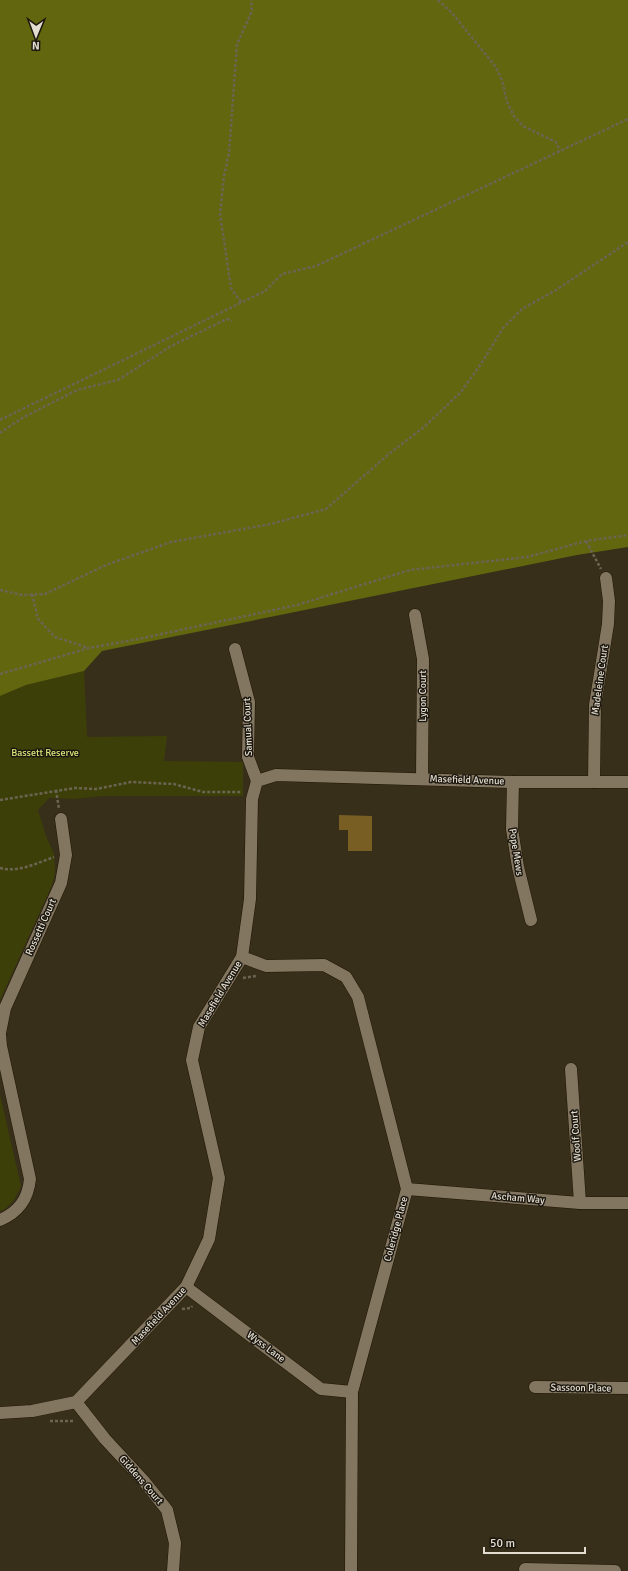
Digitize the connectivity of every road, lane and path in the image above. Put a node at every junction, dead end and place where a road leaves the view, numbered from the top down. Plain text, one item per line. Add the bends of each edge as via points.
1 (251, 0) edge
2 (438, 0) edge
3 (628, 119) edge
4 (560, 151) junction
5 (628, 242) edge
6 (241, 302) junction
7 (232, 321) dead end
8 (0, 420) edge
9 (0, 433) edge
10 (628, 535) edge
11 (586, 541) junction
12 (606, 578) joint
13 (0, 590) edge
14 (32, 594) junction
15 (415, 615) dead end
16 (89, 648) junction
17 (235, 649) dead end
18 (0, 674) edge
19 (422, 779) junction
20 (257, 781) junction
21 (512, 782) junction
22 (594, 782) junction
23 (628, 782) edge
24 (56, 790) dead end
25 (61, 819) joint
26 (66, 853) junction
27 (0, 868) edge
28 (531, 920) dead end
29 (242, 957) junction
30 (259, 976) dead end
31 (237, 980) dead end
32 (0, 1034) edge
33 (571, 1069) dead end
34 (407, 1189) junction
35 (580, 1203) junction
36 (628, 1203) edge
37 (0, 1220) edge
38 (186, 1287) junction
39 (198, 1296) junction
40 (176, 1309) dead end
41 (534, 1387) dead end
42 (628, 1388) edge
43 (352, 1392) junction
44 (76, 1402) junction
45 (0, 1413) edge
46 (87, 1416) junction
47 (45, 1422) dead end
48 (525, 1569) dead end
49 (173, 1571) edge
50 (351, 1571) edge
51 (615, 1571) edge

1 - 6 path via 252,11 237,44 229,153 220,214 231,288
2 - 4 path via 452,13 495,66 514,116 523,126 556,142
3 - 4 path
4 - 6 path via 316,266 282,274 265,291
5 - 14 path via 556,290 522,309 503,328 462,392 326,509 271,524 171,542 106,565 45,594
6 - 8 path
7 - 9 path via 228,319 171,346 118,380 77,390 22,418
10 - 11 path
11 - 12 path
11 - 16 path via 527,557 410,570 297,604
12 - 22 street, Madeleine Court via 608,624 595,705
13 - 14 path via 22,595
14 - 16 path via 38,619 55,637
15 - 19 street, Lygon Court via 423,659
16 - 18 path
17 - 20 street, Samual Court via 249,702 248,757
19 - 20 street, Masefield Avenue via 276,775
19 - 21 street, Masefield Avenue
20 - 29 street, Masefield Avenue via 252,799 250,900
21 - 22 street, Masefield Avenue
21 - 28 street, Pope Mews via 512,829
22 - 23 street, Masefield Avenue
24 - 25 path
25 - 26 street, Rossetti Court
26 - 27 path via 22,868
26 - 32 street, Rossetti Court via 61,883 4,1008
29 - 34 street, Coleridge Place via 266,966 324,965 346,977 358,997
29 - 38 street, Masefield Avenue via 199,1027 192,1060 219,1178 209,1239
30 - 31 path
32 - 37 street, Rossetti Court via 30,1179 24,1202 15,1212
33 - 35 street, Woolf Court
34 - 35 street, Ascham Way
34 - 43 street, Coleridge Place
35 - 36 street, Ascham Way
38 - 39 street, Wyss Lane
38 - 44 street, Masefield Avenue
39 - 40 path via 191,1308
39 - 43 street, Wyss Lane via 320,1389
41 - 42 street, Sassoon Place
43 - 50 street, Coleridge Place
44 - 45 street via 32,1412
44 - 46 street, Giddens Court
46 - 47 path via 79,1424 74,1420
46 - 49 street, Giddens Court via 168,1510 174,1543
48 - 51 street

